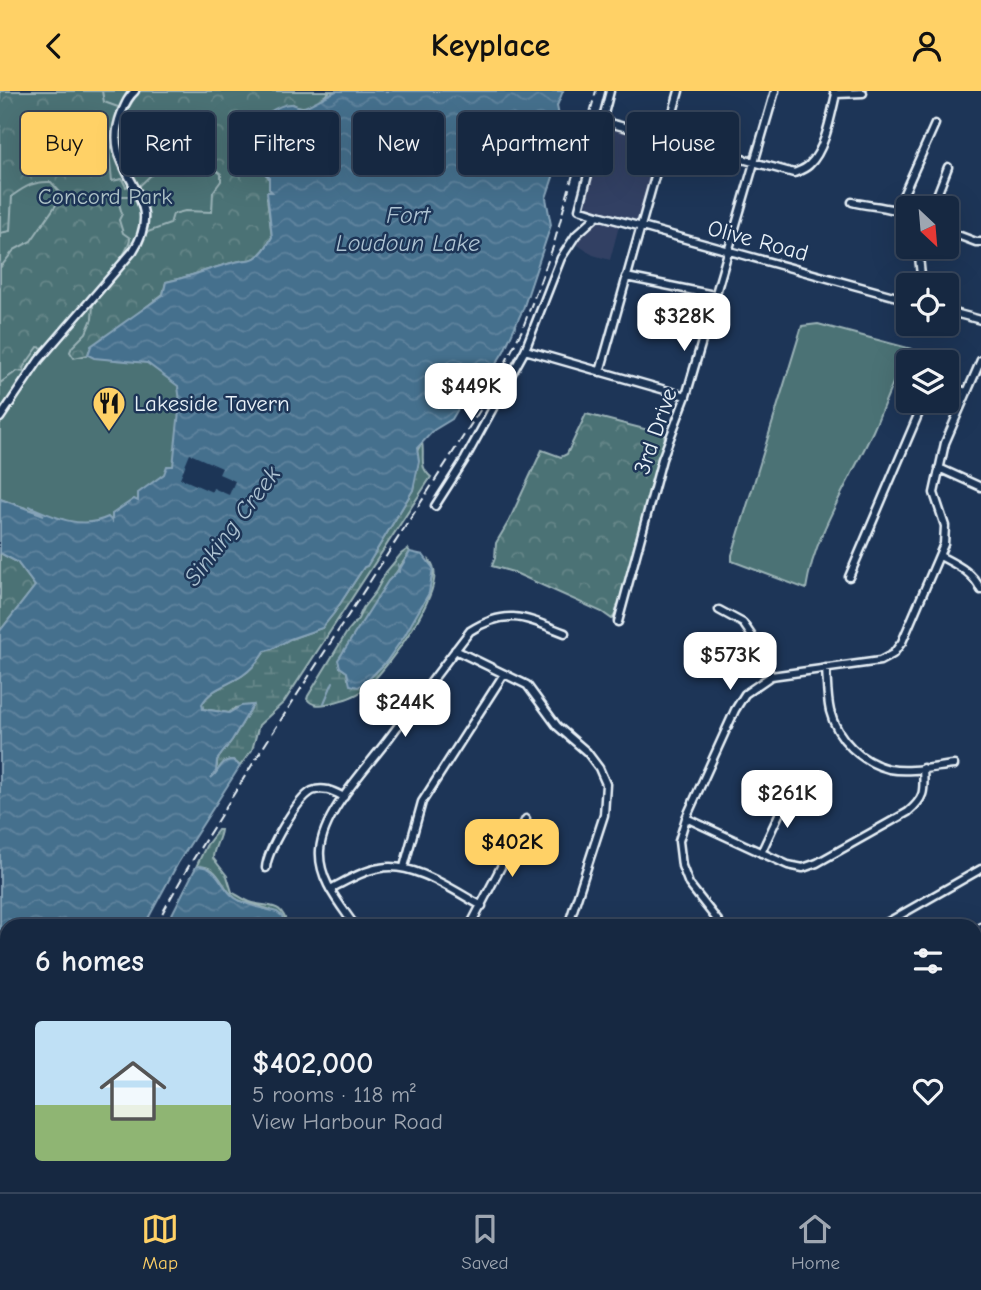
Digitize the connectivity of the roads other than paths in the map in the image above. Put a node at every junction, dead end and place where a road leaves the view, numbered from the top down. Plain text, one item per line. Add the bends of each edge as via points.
1 (135, 91) edge
2 (610, 91) edge
3 (679, 91) edge
4 (775, 91) edge
5 (835, 93) edge
6 (863, 93) dead end
7 (604, 112) edge
8 (672, 112) edge
9 (935, 124) dead end
10 (739, 160) edge
11 (753, 164) junction
12 (948, 167) dead end
13 (588, 175) edge
14 (654, 175) edge
15 (903, 196) edge
16 (937, 196) edge
17 (852, 202) dead end
18 (896, 209) edge
19 (598, 215) junction
20 (640, 226) junction
21 (959, 236) edge
22 (981, 242) edge
23 (730, 250) junction
24 (626, 277) junction
25 (714, 295) junction
26 (896, 297) edge
27 (959, 314) edge
28 (981, 320) edge
29 (525, 351) junction
30 (981, 360) edge
31 (600, 372) junction
32 (959, 389) edge
33 (966, 392) junction
34 (686, 395) junction
35 (919, 413) edge
36 (0, 418) edge
37 (939, 468) junction
38 (981, 487) edge
39 (435, 506) dead end
40 (940, 556) junction
41 (849, 577) dead end
42 (981, 590) edge
43 (719, 610) dead end
44 (618, 622) dead end
45 (565, 633) dead end
46 (456, 650) junction
47 (826, 668) junction
48 (504, 674) junction
49 (771, 676) junction
50 (954, 765) dead end
51 (923, 768) junction
52 (789, 795) dead end
53 (344, 797) junction
54 (686, 818) junction
55 (526, 819) dead end
56 (761, 853) junction
57 (404, 867) junction
58 (267, 868) dead end
59 (981, 869) edge
60 (330, 889) junction
61 (482, 906) junction
62 (350, 919) edge
63 (474, 919) edge
64 (570, 919) edge
65 (717, 919) edge
66 (893, 919) edge

1 - 36 street via 119,119 116,142 120,162 142,200 143,233 30,372
2 - 7 street
3 - 8 street
4 - 11 street, 3rd Drive
5 - 6 street
5 - 11 street via 829,125 808,167 794,173
9 - 15 street
10 - 11 street
11 - 23 street, 3rd Drive
12 - 16 street
13 - 19 street via 579,209
14 - 20 street
17 - 18 street
19 - 20 street, Olive Road
19 - 29 street via 576,235 561,258
20 - 23 street, Olive Road
20 - 24 street
21 - 22 street
23 - 25 street, 3rd Drive
23 - 26 street, Olive Road
24 - 25 street
24 - 31 street
25 - 34 street, 3rd Drive
27 - 28 street
29 - 31 street
29 - 39 street
30 - 33 street
31 - 34 street
32 - 33 street
33 - 37 street
34 - 44 street, 3rd Drive via 662,459
35 - 41 street
37 - 38 street
37 - 40 street via 934,493 945,526
40 - 42 street via 964,568
40 - 47 street via 893,654 880,661
43 - 49 street via 743,623
45 - 46 street via 525,617 498,617 470,631
46 - 48 street
46 - 53 street
47 - 49 street
47 - 51 street via 830,712 855,752 891,769
48 - 57 street via 422,802
48 - 64 street via 527,685 557,726 587,752 606,784 604,815
49 - 54 street via 746,694 735,710
50 - 51 street
51 - 56 street via 921,801 817,863 803,868
52 - 56 street
53 - 58 street via 329,789 314,790 301,800 268,856
53 - 60 street via 323,832 320,851
54 - 56 street
54 - 65 street via 679,841 682,866
55 - 61 street
57 - 60 street via 382,867
57 - 61 street
59 - 66 street
60 - 62 street
61 - 63 street

